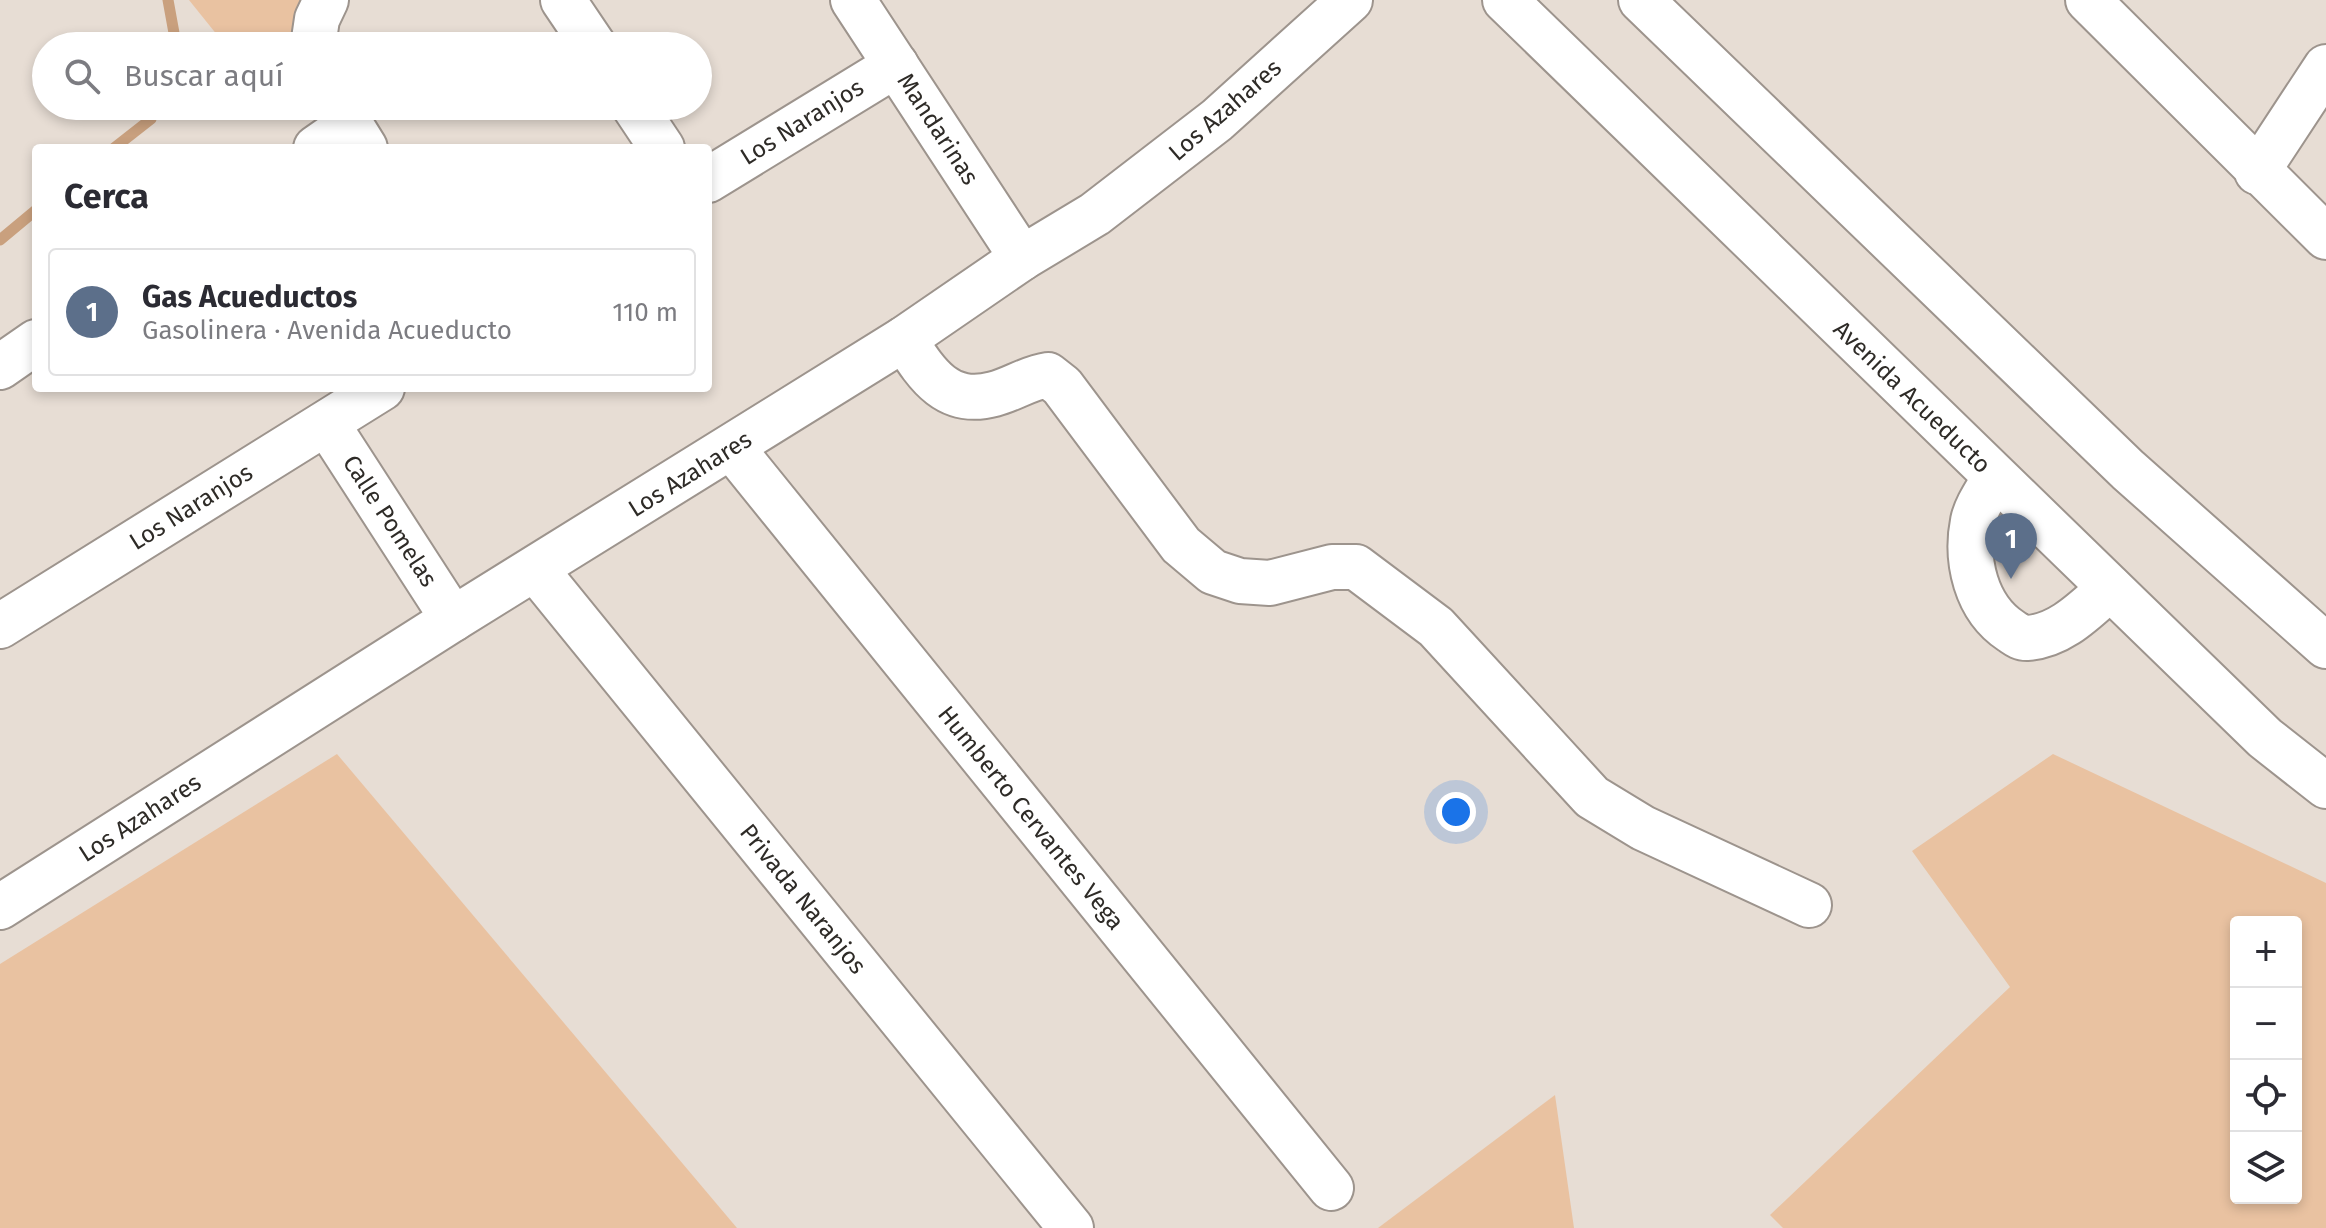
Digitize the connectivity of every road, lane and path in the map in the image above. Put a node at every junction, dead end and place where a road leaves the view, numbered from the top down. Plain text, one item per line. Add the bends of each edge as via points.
1 (326, 0) edge
2 (563, 0) edge
3 (853, 0) edge
4 (1350, 0) edge
5 (1505, 0) edge
6 (1641, 0) edge
7 (2088, 0) edge
8 (315, 32) edge
9 (585, 32) edge
10 (896, 65) junction
11 (2326, 67) edge
12 (643, 120) edge
13 (659, 144) edge
14 (2257, 172) junction
15 (712, 178) edge
16 (2326, 237) edge
17 (1022, 258) junction
18 (904, 339) junction
19 (32, 345) edge
20 (0, 367) edge
21 (376, 392) edge
22 (327, 424) junction
23 (732, 448) junction
24 (1995, 477) junction
25 (536, 570) junction
26 (2110, 588) junction
27 (453, 619) junction
28 (0, 626) edge
29 (2326, 646) edge
30 (2326, 786) edge
31 (1809, 905) dead end
32 (0, 907) edge
33 (1331, 1188) dead end
34 (1071, 1228) edge

1 - 8 street
2 - 9 street
3 - 10 street, Mandarinas
4 - 17 street, Los Azahares via 1154,170
5 - 24 street, Avenida Acueducto
6 - 29 street via 2128,470
7 - 14 street
10 - 15 street, Los Naranjos
10 - 17 street, Mandarinas
11 - 14 street
12 - 13 street
14 - 16 street
17 - 18 street, Los Azahares
18 - 23 street, Los Azahares
18 - 31 street via 931,381 947,391 992,395 1048,375 1062,386 1181,545 1213,572 1270,583 1332,567 1356,567 1436,627 1592,797 1643,828
19 - 20 street
21 - 22 street, Los Naranjos
22 - 27 street, Calle Pomelas
22 - 28 street, Los Naranjos
23 - 25 street, Los Azahares
23 - 33 street, Humberto Cervantes Vega
24 - 26 street, Avenida Acueducto
24 - 26 street via 1973,517 1971,540 1976,585 1999,623 2022,638 2035,637 2070,623
25 - 27 street, Los Azahares
25 - 34 street, Privada Naranjos
26 - 30 street, Avenida Acueducto via 2265,738
27 - 32 street, Los Azahares

